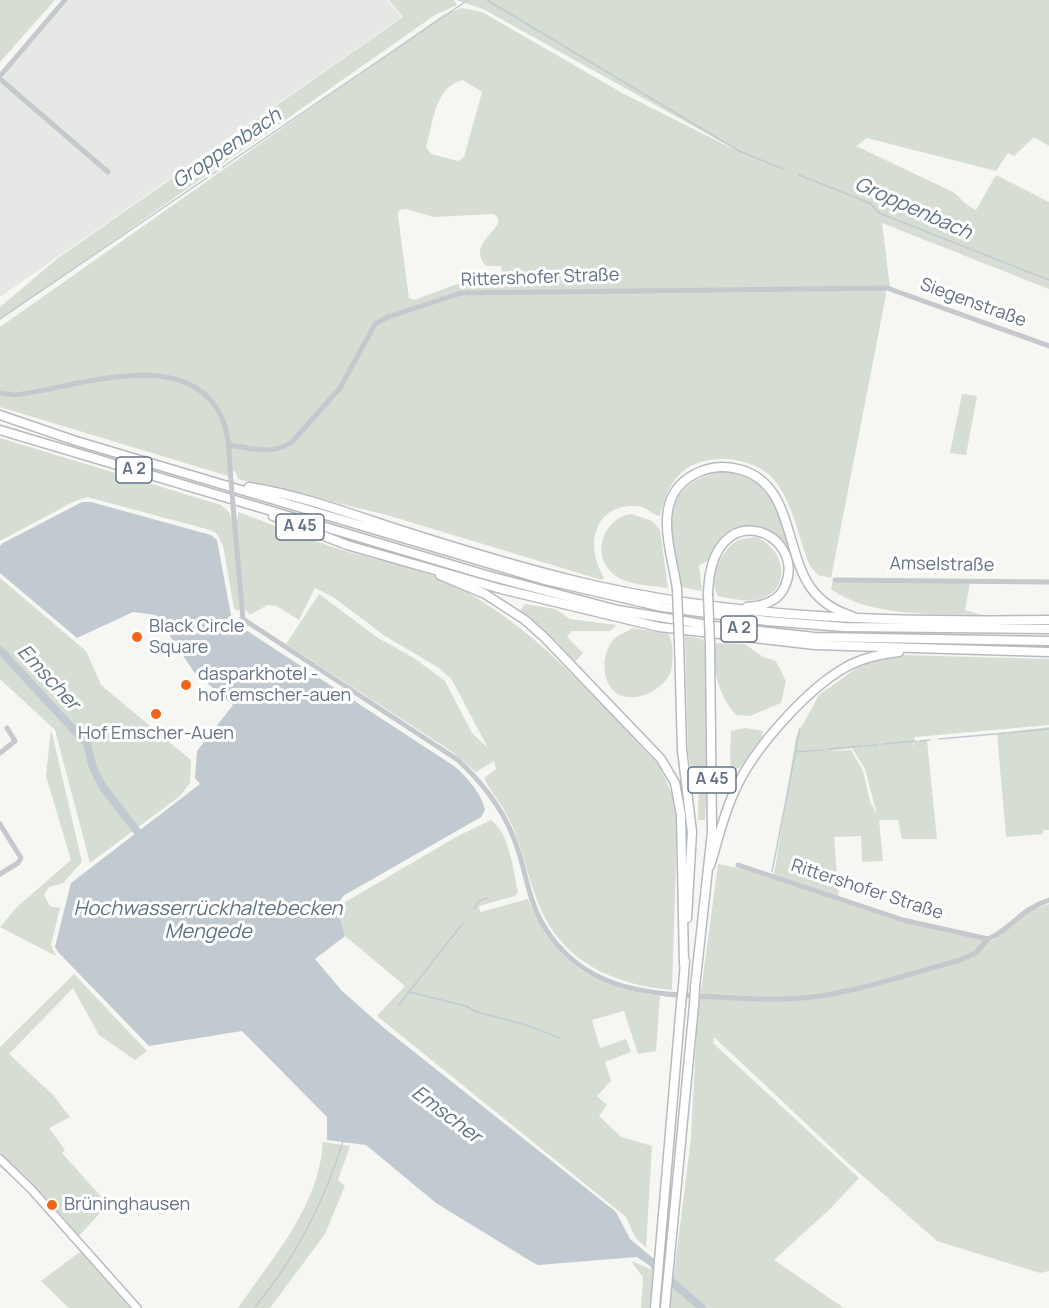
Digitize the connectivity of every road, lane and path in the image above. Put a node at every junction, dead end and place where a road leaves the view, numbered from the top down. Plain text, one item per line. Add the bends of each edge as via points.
1 (65, 0) edge
2 (0, 78) edge
3 (108, 172) dead end
4 (887, 288) joint
5 (1049, 346) edge
6 (0, 393) edge
7 (0, 415) edge
8 (0, 430) edge
9 (228, 445) junction
10 (213, 481) junction
11 (254, 506) junction
12 (424, 567) junction
13 (835, 580) dead end
14 (1049, 582) edge
15 (714, 606) junction
16 (858, 618) junction
17 (1049, 620) edge
18 (1049, 629) edge
19 (1049, 641) edge
20 (945, 650) junction
21 (1049, 652) edge
22 (7, 728) dead end
23 (0, 753) edge
24 (0, 824) edge
25 (738, 865) dead end
26 (710, 866) junction
27 (0, 874) edge
28 (1049, 900) edge
29 (988, 939) junction
30 (684, 964) junction
31 (0, 1160) edge
32 (665, 1307) edge
33 (137, 1308) edge
34 (655, 1308) edge

1 - 2 street
2 - 3 street
4 - 5 street, Siegenstraße
4 - 9 street, Rittershofer Straße via 461,293 375,324 340,388 292,442 266,451
6 - 9 street via 15,395 128,375 164,375 206,396 222,419
7 - 10 highway, A 2
8 - 11 highway, A 2
9 - 29 street, bridge via 243,619 459,760 473,774 507,821 543,925 564,952 597,977 623,987 663,994 767,1000 802,998 837,993 957,961 976,953
10 - 15 highway via 283,493 575,580
10 - 18 highway, A 2 via 541,579 662,607 844,627
11 - 12 highway, A 45 via 347,545
11 - 19 highway, A 2 via 539,590 662,618 814,637
12 - 20 highway via 659,627 787,643
12 - 30 highway via 485,594 525,620 666,767 678,792 681,815
13 - 14 street, Amselstraße
15 - 16 highway
15 - 26 highway, A 45, bridge via 754,606 777,597 789,575 787,559 773,538 742,531 718,547 712,562 708,594
16 - 17 highway
16 - 30 highway, A 45, bridge via 836,610 817,595 801,570 781,508 772,491 756,476 716,467 686,480 673,495 666,527 677,589 682,750 692,832
20 - 21 highway
20 - 26 highway via 902,651 870,658 848,666 821,687 776,729 744,772 729,803
22 - 23 street via 15,741
24 - 27 street via 21,860
25 - 29 street, Rittershofer Straße via 903,920
26 - 32 highway, A 45, bridge
28 - 29 street via 1028,909
30 - 34 highway, A 45, bridge
31 - 33 main road via 31,1189

